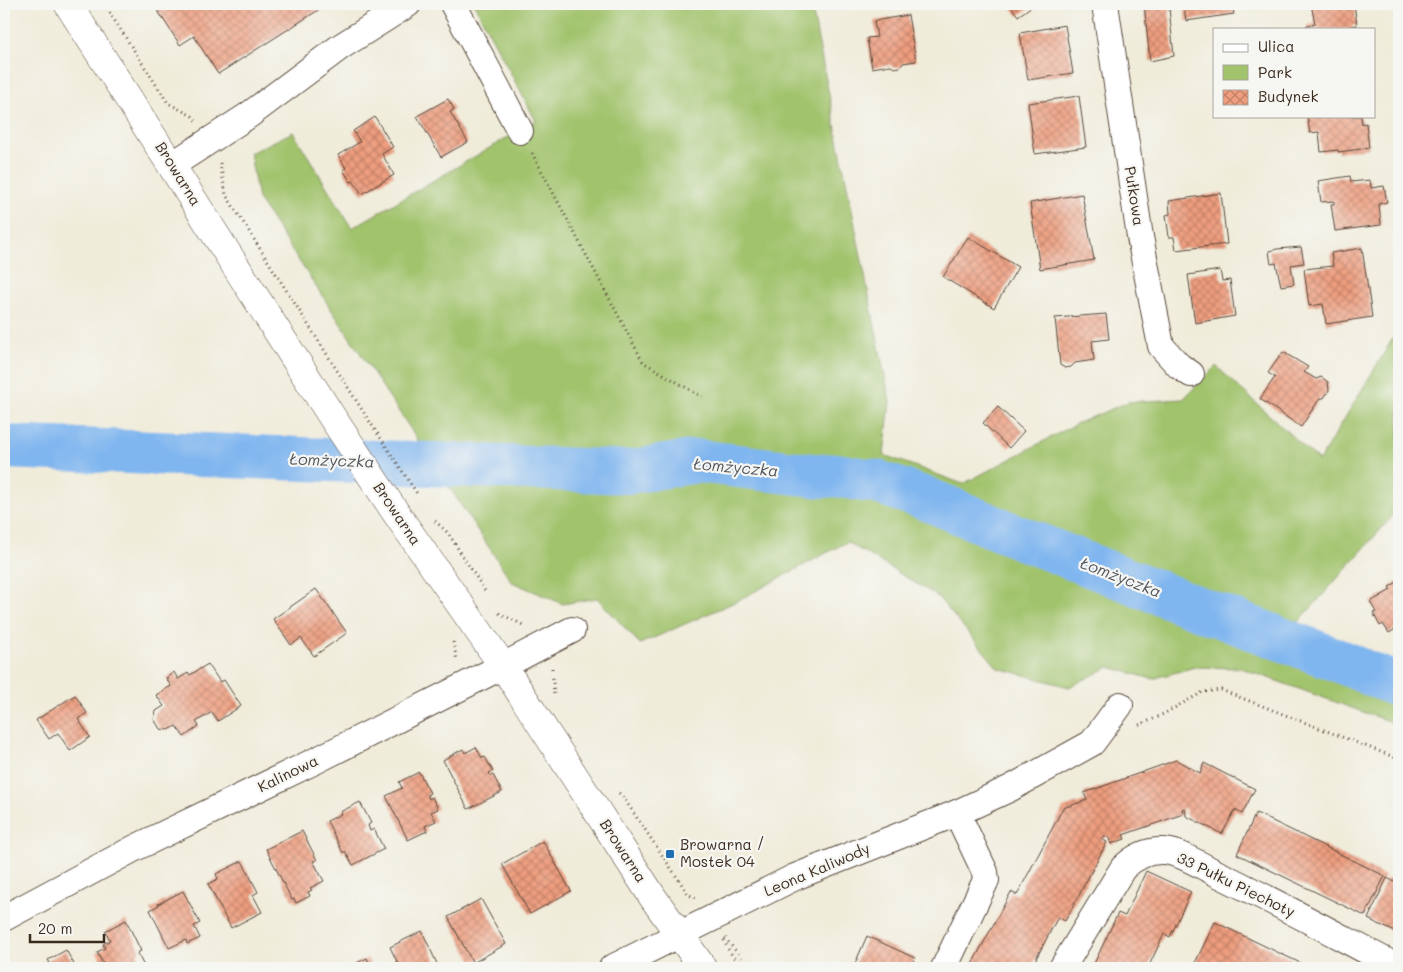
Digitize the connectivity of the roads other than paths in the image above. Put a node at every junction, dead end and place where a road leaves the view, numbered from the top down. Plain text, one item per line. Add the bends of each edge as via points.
1 (68, 4) edge
2 (408, 4) edge
3 (453, 4) edge
4 (1105, 4) edge
5 (520, 131) road end
6 (172, 165) junction
7 (1190, 374) dead end
8 (572, 630) dead end
9 (503, 666) junction
10 (1127, 716) road end
11 (957, 813) junction
12 (4, 918) edge
13 (679, 934) junction
14 (612, 968) edge
15 (703, 968) edge
16 (944, 968) edge
17 (1062, 968) edge
18 (1399, 968) edge

1 - 6 street, Browarna
2 - 6 street via 340,47 249,115
3 - 5 street
4 - 7 street, Pułkowa via 1160,346
6 - 9 street, Browarna via 334,420
8 - 9 street, Kalinowa
9 - 12 street, Kalinowa via 135,848
9 - 13 street, Browarna
10 - 11 street, Leona Kaliwody via 1092,743 1011,788
11 - 13 street, Leona Kaliwody via 795,877 717,926
11 - 16 street via 986,880
13 - 14 street, Leona Kaliwody
13 - 15 street, Browarna
17 - 18 street, 33 Pułku Piechoty via 1123,868 1148,852 1165,851 1188,859

